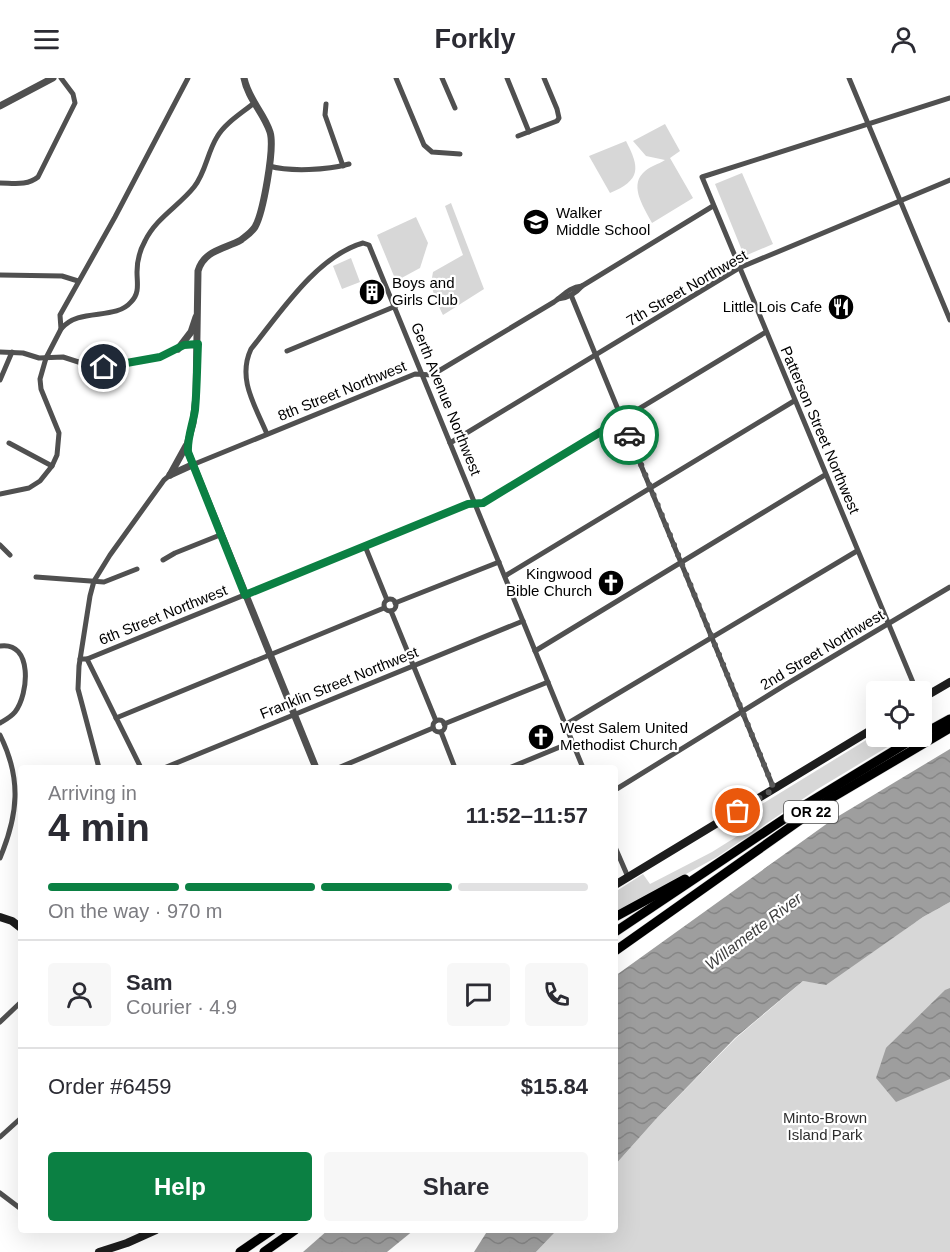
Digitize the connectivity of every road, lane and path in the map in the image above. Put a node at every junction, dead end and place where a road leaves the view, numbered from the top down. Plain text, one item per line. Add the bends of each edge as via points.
1 (53, 78) edge
2 (61, 78) edge
3 (188, 78) edge
4 (244, 78) edge
5 (396, 78) edge
6 (442, 78) edge
7 (507, 78) edge
8 (547, 78) edge
9 (849, 78) edge
10 (950, 98) edge
11 (254, 103) junction
12 (326, 104) dead end
13 (0, 105) edge
14 (455, 108) dead end
15 (868, 124) junction
16 (529, 132) junction
17 (518, 136) dead end
18 (460, 154) dead end
19 (269, 166) junction
20 (950, 180) edge
21 (0, 183) edge
22 (900, 201) junction
23 (713, 206) junction
24 (739, 268) junction
25 (0, 275) edge
26 (78, 280) junction
27 (582, 286) junction
28 (571, 295) junction
29 (558, 299) junction
30 (396, 306) junction
31 (198, 312) junction
32 (950, 320) edge
33 (61, 329) junction
34 (766, 332) junction
35 (198, 344) junction
36 (178, 349) junction
37 (287, 351) dead end
38 (0, 352) edge
39 (12, 352) junction
40 (596, 355) junction
41 (46, 358) junction
42 (423, 375) junction
43 (0, 380) edge
44 (795, 401) junction
45 (622, 419) junction
46 (267, 434) junction
47 (9, 443) dead end
48 (450, 443) junction
49 (187, 445) junction
50 (192, 465) junction
51 (52, 466) junction
52 (170, 475) junction
53 (825, 475) junction
54 (650, 488) junction
55 (0, 494) edge
56 (475, 504) junction
57 (220, 535) junction
58 (0, 545) edge
59 (365, 546) junction
60 (857, 551) junction
61 (10, 555) dead end
62 (163, 560) dead end
63 (499, 562) junction
64 (681, 563) junction
65 (138, 569) dead end
66 (505, 576) junction
67 (36, 577) dead end
68 (94, 581) junction
69 (950, 587) edge
70 (245, 595) junction
71 (387, 600) junction
72 (395, 603) junction
73 (384, 608) junction
74 (391, 611) junction
75 (523, 621) junction
76 (888, 624) junction
77 (712, 638) junction
78 (0, 646) edge
79 (535, 651) junction
80 (269, 655) junction
81 (80, 659) junction
82 (87, 659) junction
83 (414, 666) junction
84 (911, 681) edge
85 (548, 682) junction
86 (950, 682) edge
87 (932, 693) edge
88 (742, 712) junction
89 (294, 715) junction
90 (116, 718) junction
91 (950, 719) edge
92 (436, 721) junction
93 (0, 723) edge
94 (444, 724) junction
95 (565, 725) junction
96 (433, 728) junction
97 (950, 728) edge
98 (932, 729) edge
99 (441, 732) junction
100 (866, 733) edge
101 (0, 735) edge
102 (572, 742) junction
103 (901, 747) edge
104 (98, 765) edge
105 (140, 765) edge
106 (171, 765) edge
107 (315, 765) edge
108 (345, 765) edge
109 (454, 765) edge
110 (516, 765) edge
111 (582, 765) edge
112 (618, 788) edge
113 (774, 789) junction
114 (618, 854) edge
115 (0, 858) edge
116 (711, 867) junction
117 (628, 877) junction
118 (618, 883) edge
119 (618, 914) edge
120 (0, 917) edge
121 (18, 926) edge
122 (618, 930) edge
123 (618, 949) edge
124 (18, 1005) edge
125 (0, 1022) edge
126 (18, 1121) edge
127 (0, 1137) edge
128 (0, 1193) edge
129 (18, 1207) edge
130 (149, 1233) edge
131 (268, 1233) edge
132 (291, 1233) edge
133 (99, 1252) edge
134 (240, 1252) edge
135 (264, 1252) edge

1 - 13 street
2 - 21 street via 75,103 38,177 32,182
3 - 26 street
4 - 11 street
5 - 18 street via 426,148 435,153
6 - 14 street
7 - 16 street
8 - 16 street via 559,118
9 - 15 street
10 - 15 street
11 - 19 street via 271,136
11 - 33 street via 218,135 195,186 151,230 141,250 138,290 131,302 117,310 78,318
12 - 19 street via 325,115 346,165
15 - 22 street
15 - 23 street, Patterson Street Northwest via 702,177
16 - 17 street
19 - 31 street via 254,228 236,243 205,257 199,265
20 - 22 street, 7th Street Northwest
22 - 24 street, 7th Street Northwest
22 - 32 street
23 - 24 street, Patterson Street Northwest
23 - 27 street, 8th Street Northwest
24 - 34 street, Patterson Street Northwest
24 - 40 street, 7th Street Northwest
25 - 26 street
26 - 33 street via 60,315
27 - 28 street, 8th Street Northwest
27 - 29 street, 8th Street Northwest
28 - 29 street, 8th Street Northwest
28 - 40 street
29 - 42 street, 8th Street Northwest via 432,375
30 - 37 street
30 - 42 street, Gerth Avenue Northwest
30 - 46 street, Gerth Avenue Northwest via 374,252 363,243 344,250 308,280 247,357 244,375
31 - 35 street
31 - 36 street via 191,332
33 - 41 street
34 - 44 street, Patterson Street Northwest
34 - 45 street, 6th Street Northwest
35 - 36 street via 189,343
35 - 49 street via 195,412
36 - 41 street via 160,357 97,368 63,357
38 - 39 street
39 - 41 street
39 - 43 street
40 - 45 street
40 - 48 street, 7th Street Northwest
41 - 51 street via 41,389 59,433
42 - 46 street, 8th Street Northwest via 415,374
42 - 48 street, Gerth Avenue Northwest
44 - 53 street, Patterson Street Northwest
44 - 54 street
45 - 54 street
45 - 56 street, 6th Street Northwest via 483,503
46 - 50 street, 8th Street Northwest
47 - 51 street
48 - 56 street, Gerth Avenue Northwest
49 - 50 street
49 - 52 street
50 - 52 street
50 - 57 street
51 - 55 street via 29,488
52 - 68 street
53 - 60 street, Patterson Street Northwest
53 - 64 street
54 - 64 street
54 - 66 street
56 - 59 street, 6th Street Northwest
56 - 63 street, Gerth Avenue Northwest
57 - 62 street
57 - 70 street
58 - 61 street
59 - 70 street, 6th Street Northwest
59 - 71 street
60 - 76 street, Patterson Street Northwest
60 - 77 street
63 - 66 street, Gerth Avenue Northwest
63 - 72 street
64 - 77 street
64 - 79 street
65 - 68 street via 105,582
66 - 75 street, Gerth Avenue Northwest
67 - 68 street
68 - 81 street
69 - 76 street, 2nd Street Northwest
70 - 80 street
70 - 82 street, 6th Street Northwest
71 - 72 street
71 - 73 street
72 - 74 street
73 - 74 street
73 - 80 street
74 - 83 street
75 - 79 street, Gerth Avenue Northwest
75 - 83 street, Franklin Street Northwest
76 - 84 street, Patterson Street Northwest
76 - 88 street, 2nd Street Northwest
77 - 88 street
77 - 95 street
78 - 93 street via 19,650 24,668 19,704
79 - 85 street, Gerth Avenue Northwest
80 - 89 street
80 - 90 street
81 - 82 street, 6th Street Northwest
81 - 104 street via 80,698
82 - 90 street
83 - 89 street, Franklin Street Northwest
83 - 92 street
85 - 94 street
85 - 95 street, Gerth Avenue Northwest
86 - 87 main road
88 - 112 street, 2nd Street Northwest
88 - 113 street
89 - 106 street, Franklin Street Northwest
89 - 107 street
90 - 105 street
91 - 98 highway, OR 22
92 - 94 street
92 - 96 street
94 - 99 street
95 - 102 street, Gerth Avenue Northwest
96 - 99 street
96 - 108 street
97 - 123 highway, OR 22 via 830,799
99 - 109 street
100 - 113 main road
101 - 115 street via 11,763 16,798 12,827
102 - 110 street
102 - 111 street, Gerth Avenue Northwest
103 - 116 highway, OR 22 via 816,797
113 - 117 main road
114 - 117 street
116 - 119 highway, OR 22
116 - 122 highway, OR 22
117 - 118 main road
120 - 121 main road
124 - 125 street
126 - 127 street
128 - 129 street
130 - 133 main road
131 - 134 highway
132 - 135 highway

